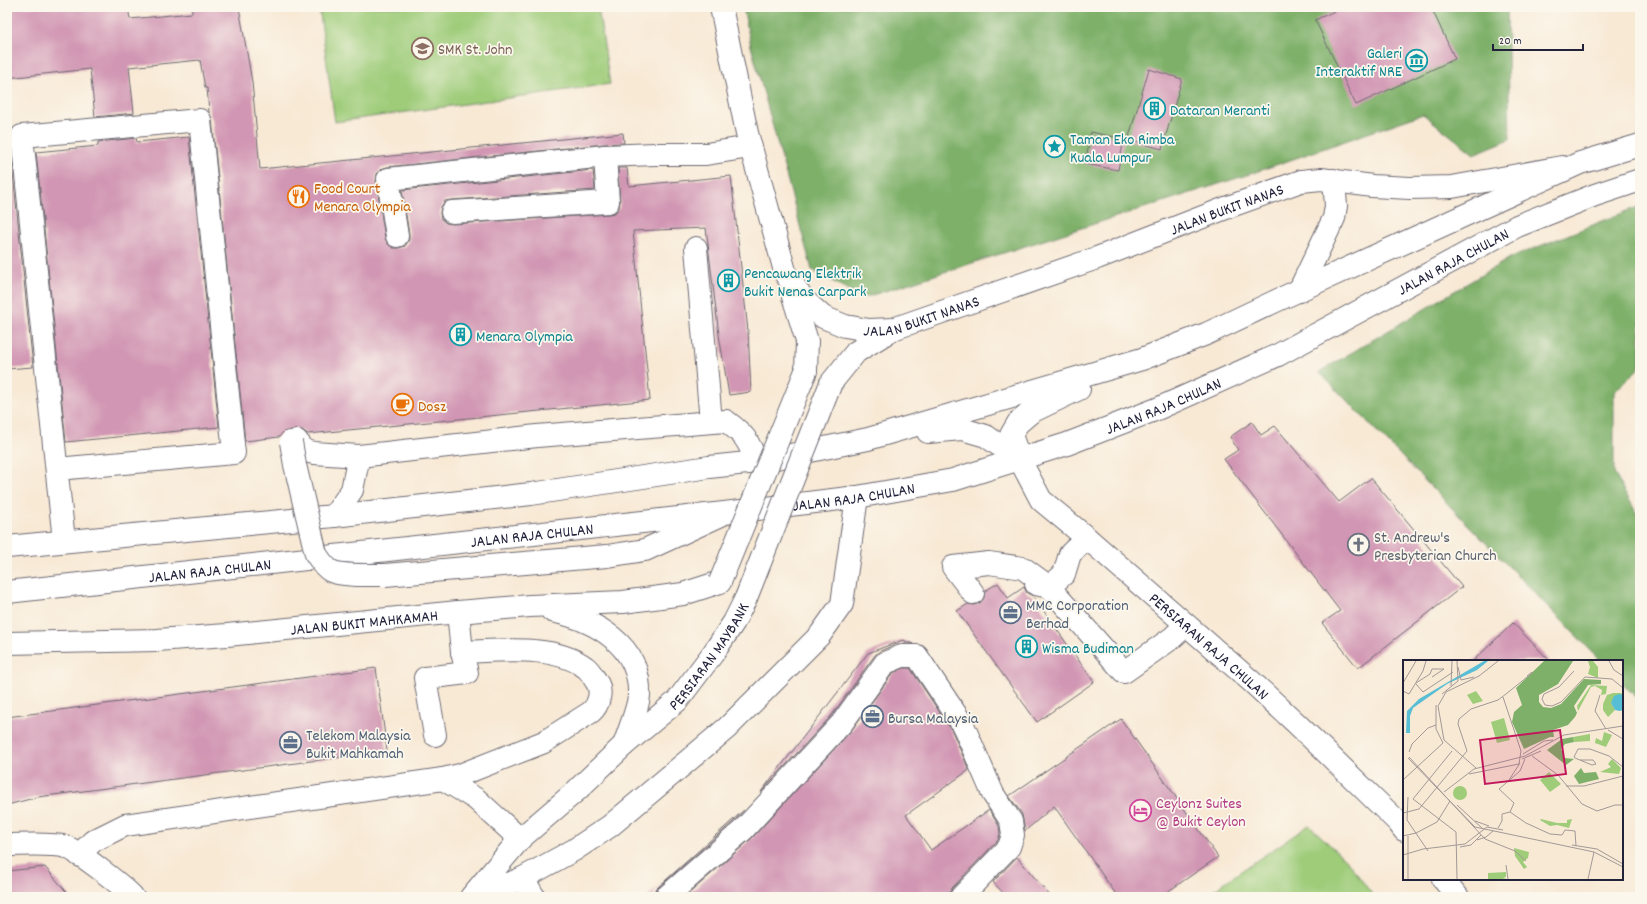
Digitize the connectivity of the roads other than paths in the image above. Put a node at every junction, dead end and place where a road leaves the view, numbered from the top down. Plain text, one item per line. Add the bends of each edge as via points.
1 (720, 7) edge
2 (749, 140) junction
3 (1640, 145) edge
4 (605, 156) junction
5 (1580, 163) junction
6 (1334, 180) junction
7 (1640, 180) edge
8 (452, 212) dead end
9 (397, 236) dead end
10 (696, 248) dead end
11 (786, 275) junction
12 (1299, 291) junction
13 (893, 330) junction
14 (1142, 359) junction
15 (711, 422) junction
16 (868, 439) junction
17 (359, 456) junction
18 (1020, 460) junction
19 (757, 462) junction
20 (57, 469) junction
21 (857, 497) junction
22 (724, 513) junction
23 (334, 516) junction
24 (1087, 538) junction
25 (64, 541) junction
26 (7, 547) edge
27 (1021, 582) dead end
28 (1049, 587) junction
29 (7, 592) edge
30 (973, 593) dead end
31 (530, 606) junction
32 (458, 612) junction
33 (1186, 625) junction
34 (7, 643) edge
35 (462, 652) junction
36 (435, 735) dead end
37 (624, 745) junction
38 (443, 778) junction
39 (1403, 829) edge
40 (520, 839) junction
41 (7, 845) edge
42 (79, 854) junction
43 (523, 878) junction
44 (1444, 880) edge
45 (135, 895) edge
46 (473, 896) edge
47 (534, 897) edge
48 (666, 897) edge
49 (961, 897) edge
50 (1458, 897) edge

1 - 2 street, JALAN BUKIT NANAS
2 - 4 street via 701,142 655,154
2 - 11 street, JALAN BUKIT NANAS
3 - 5 street, JALAN RAJA CHULAN
4 - 8 street via 608,202
4 - 9 street via 388,179
5 - 6 street, JALAN BUKIT NANAS via 1452,187 1372,186
5 - 12 street, JALAN RAJA CHULAN
6 - 12 street via 1334,218
6 - 13 street, JALAN BUKIT NANAS via 1301,180 1097,258
7 - 18 street, JALAN RAJA CHULAN via 1517,226 1278,355 1157,409
10 - 15 street
11 - 13 street, JALAN BUKIT NANAS via 805,301 822,317 845,326
11 - 31 street, JALAN BUKIT MAHKAMAH, bridge via 807,341 806,371 720,582 683,594 623,602
12 - 14 street, JALAN RAJA CHULAN via 1206,334
13 - 37 street, PERSIARAN MAYBANK, bridge via 856,352 831,383 746,598 734,622 677,701
14 - 16 street, JALAN RAJA CHULAN
14 - 18 street, PERSIARAN RAJA CHULAN via 1031,412 1018,423 1011,435
15 - 17 street via 537,436
15 - 19 street via 726,421 742,433
16 - 18 street via 962,429 986,436
16 - 19 street, JALAN RAJA CHULAN
17 - 22 street, bridge via 314,454 305,451 294,442 295,465 316,554 322,564 332,571 385,575 607,556 645,550
17 - 23 street via 352,490
18 - 21 street, JALAN RAJA CHULAN via 953,480
18 - 24 street, PERSIARAN RAJA CHULAN via 1041,500
19 - 23 street, JALAN RAJA CHULAN via 531,494
20 - 20 street via 22,136 200,120 234,453
20 - 25 street
21 - 22 street, JALAN RAJA CHULAN
21 - 43 street, PERSIARAN MAYBANK via 842,604 820,635 727,728 610,826 574,850
22 - 29 street, JALAN RAJA CHULAN
23 - 25 street, JALAN RAJA CHULAN
24 - 28 street via 1070,554 1064,574
24 - 33 street, PERSIARAN RAJA CHULAN
25 - 26 street, JALAN RAJA CHULAN
27 - 28 street
28 - 30 street via 1023,568 989,563 953,567
28 - 33 street via 1124,672
31 - 32 street, JALAN BUKIT MAHKAMAH
31 - 37 street via 587,621 613,638 628,652 637,673 639,696
32 - 34 street, JALAN BUKIT MAHKAMAH via 157,640
32 - 35 street
33 - 39 street, PERSIARAN RAJA CHULAN via 1296,723
35 - 36 street via 467,673 425,678
35 - 38 street via 548,652 569,657 586,667 598,684 599,699 591,712 544,742 460,775
37 - 40 street, PERSIARAN MAYBANK
38 - 40 street via 476,800
38 - 42 street via 125,825 94,841
40 - 46 street, PERSIARAN MAYBANK
41 - 42 street via 66,847
42 - 45 street
43 - 46 street, PERSIARAN MAYBANK
43 - 47 street
44 - 50 street
48 - 49 street via 743,830 842,723 885,663 902,656 917,656 963,725 993,794 1011,821 1013,835 1009,846

